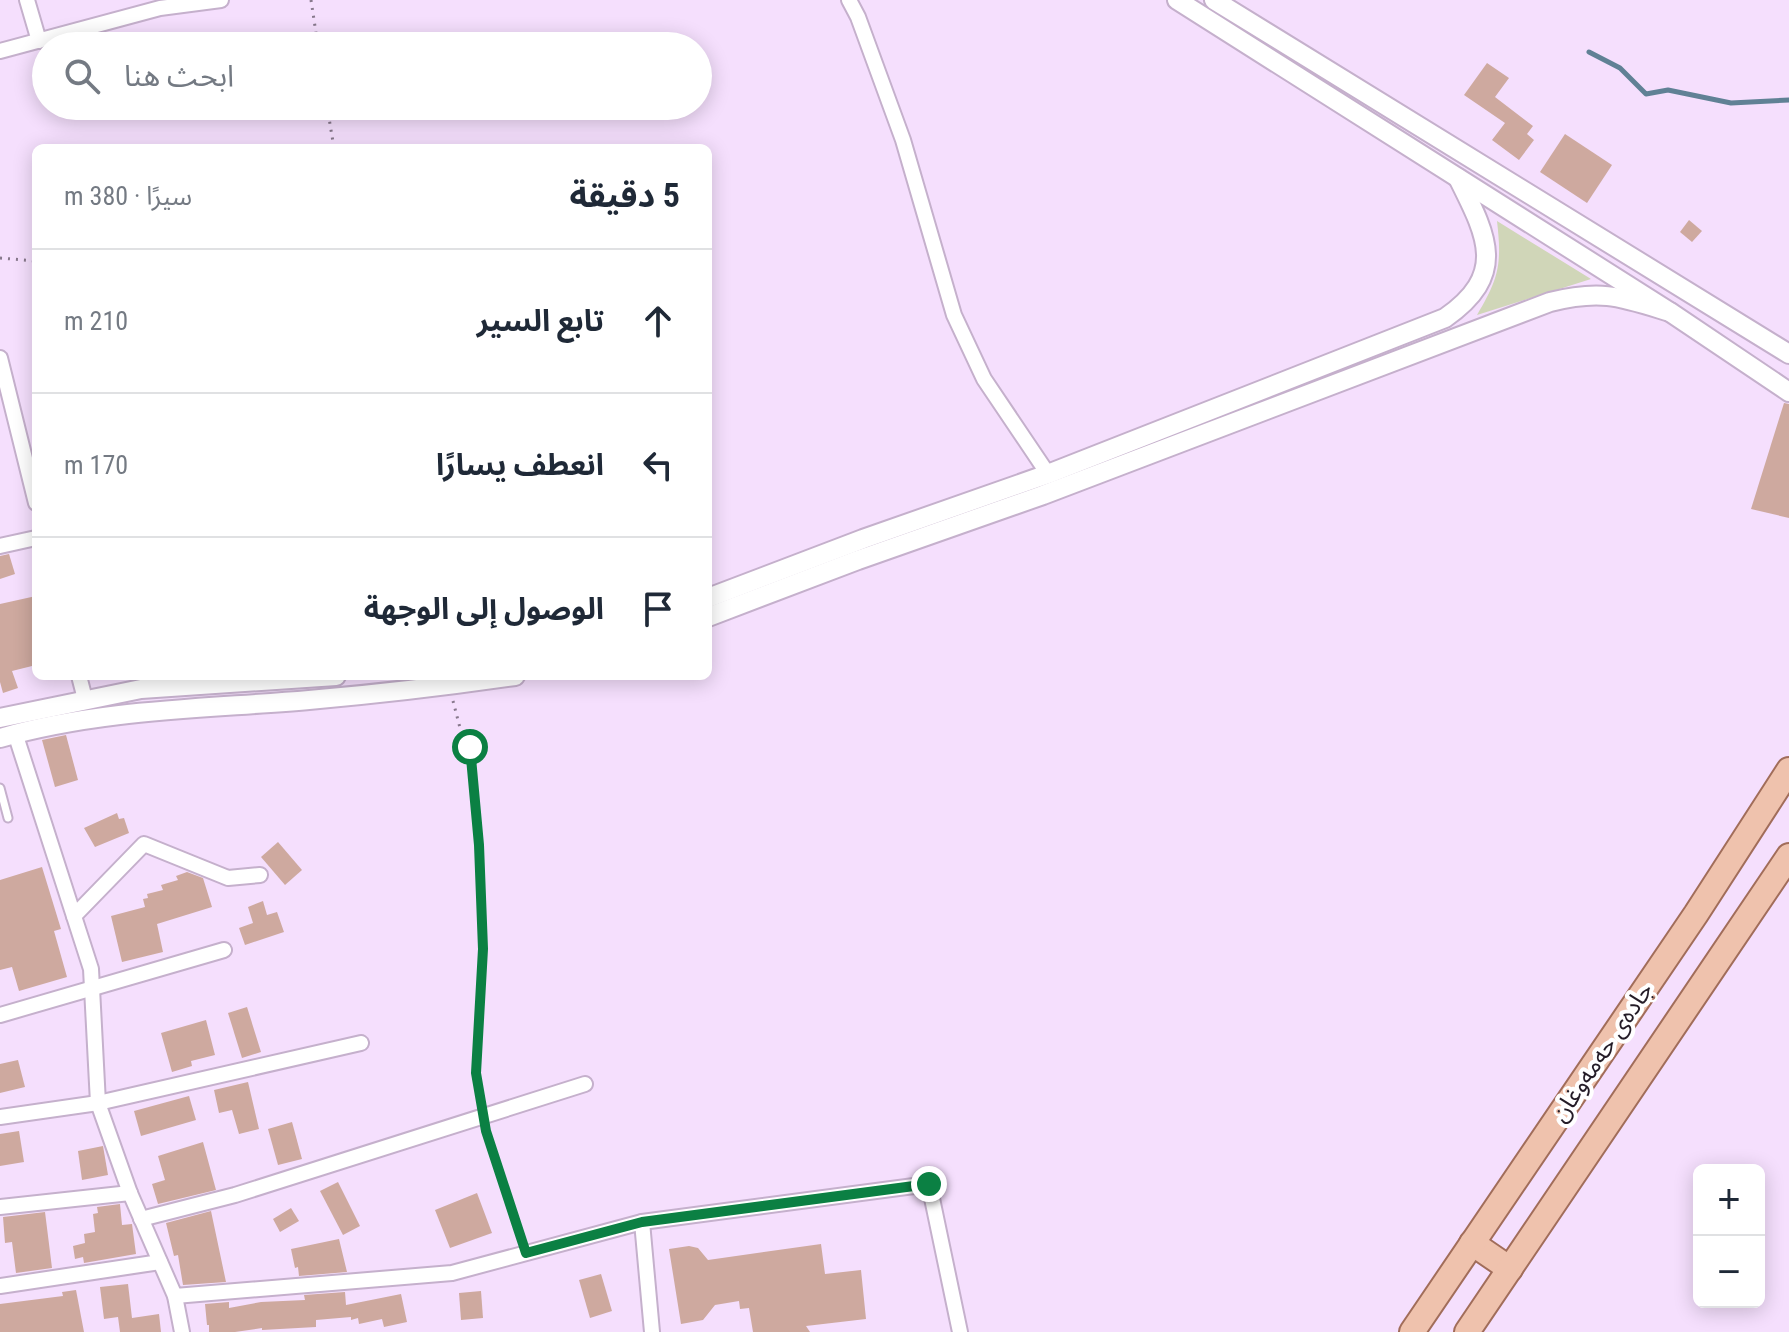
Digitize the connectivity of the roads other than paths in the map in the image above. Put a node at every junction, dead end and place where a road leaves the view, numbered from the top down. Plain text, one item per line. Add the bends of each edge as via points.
1 (27, 0) edge
2 (221, 0) edge
3 (849, 0) edge
4 (1177, 0) edge
5 (1214, 0) edge
6 (159, 4) edge
7 (36, 32) edge
8 (68, 32) edge
9 (32, 43) edge
10 (0, 51) edge
11 (1299, 51) junction
12 (1286, 71) junction
13 (1458, 178) junction
14 (1670, 312) junction
15 (1382, 342) junction
16 (1789, 354) edge
17 (0, 358) edge
18 (1390, 364) junction
19 (1785, 382) edge
20 (15, 419) junction
21 (0, 422) edge
22 (1048, 474) junction
23 (32, 487) edge
24 (32, 539) edge
25 (0, 546) edge
26 (756, 590) junction
27 (712, 597) edge
28 (712, 615) edge
29 (80, 680) edge
30 (276, 680) edge
31 (489, 680) edge
32 (85, 699) junction
33 (0, 718) edge
34 (8, 736) edge
35 (1789, 770) edge
36 (0, 788) edge
37 (8, 818) dead end
38 (1789, 856) edge
39 (260, 875) dead end
40 (74, 916) junction
41 (224, 950) dead end
42 (92, 988) junction
43 (0, 1015) edge
44 (361, 1043) dead end
45 (585, 1084) dead end
46 (98, 1103) junction
47 (0, 1117) edge
48 (130, 1193) junction
49 (0, 1207) edge
50 (141, 1219) junction
51 (642, 1222) junction
52 (1472, 1243) junction
53 (160, 1262) junction
54 (1510, 1269) junction
55 (0, 1286) edge
56 (175, 1296) junction
57 (182, 1332) edge
58 (652, 1332) edge
59 (960, 1332) edge
60 (1412, 1332) edge
61 (1467, 1332) edge

1 - 7 street
2 - 6 street
3 - 22 street via 903,140 954,315 984,379
4 - 12 street
5 - 11 street
6 - 8 street
9 - 10 street
11 - 12 street
11 - 16 street
12 - 13 street
13 - 14 street
13 - 15 street via 1485,233 1487,258 1480,283 1466,304 1445,318
14 - 18 street via 1604,293 1575,296
14 - 19 street
15 - 18 street
15 - 22 street
17 - 20 street
18 - 26 street
20 - 21 street
20 - 23 street
22 - 26 street via 863,539
24 - 25 street
26 - 27 street
26 - 28 street
29 - 32 street
30 - 32 street via 141,689
31 - 34 street via 308,700 132,711
32 - 33 street
34 - 40 street
35 - 52 main road, جادەی حەمەوغان
36 - 37 lane
38 - 54 main road, جادەی حەمەوغان
39 - 40 street via 228,878 144,844
40 - 42 street
41 - 42 street
42 - 43 street
42 - 46 street
44 - 46 street
45 - 50 street via 235,1195
46 - 47 street
46 - 48 street
48 - 49 street
48 - 50 street
50 - 53 street
51 - 56 street via 452,1273
51 - 58 street
51 - 59 street via 929,1184
52 - 54 main road
52 - 60 main road, جادەی حەمەوغان
53 - 55 street
53 - 56 street
54 - 61 main road, جادەی حەمەوغان
56 - 57 street

